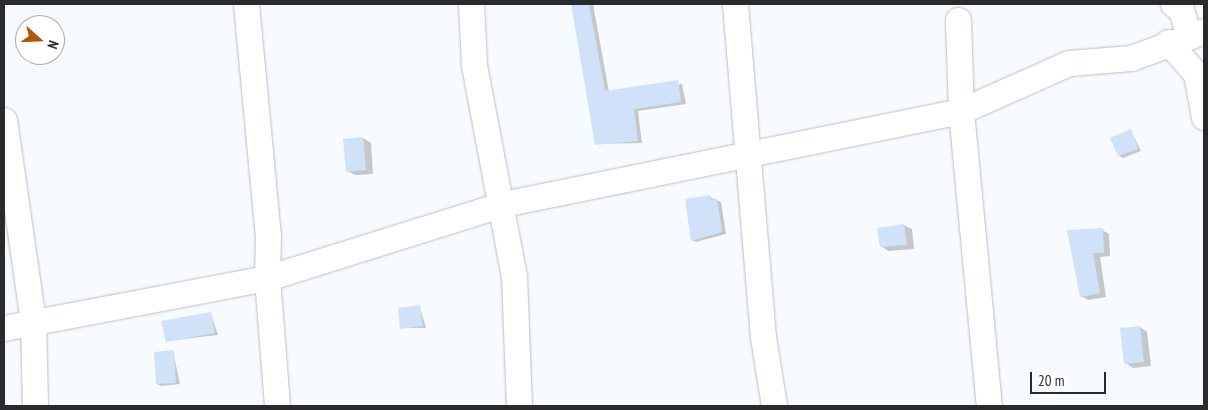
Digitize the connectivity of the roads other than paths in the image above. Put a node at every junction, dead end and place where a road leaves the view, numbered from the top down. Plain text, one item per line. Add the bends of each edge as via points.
1 (246, 4) edge
2 (471, 4) edge
3 (735, 4) edge
4 (1173, 4) edge
5 (958, 20) dead end
6 (1187, 36) edge
7 (961, 111) junction
8 (1204, 117) edge
9 (4, 120) edge
10 (746, 152) junction
11 (503, 204) junction
12 (267, 278) junction
13 (33, 322) junction
14 (4, 328) edge
15 (35, 406) edge
16 (277, 406) edge
17 (519, 406) edge
18 (774, 406) edge
19 (989, 406) edge

1 - 12 street via 268,236
2 - 11 street via 474,65
3 - 10 street
4 - 6 street via 1181,10
5 - 7 street
6 - 7 street via 1131,58 1069,63
6 - 8 street
7 - 10 street
7 - 19 street
9 - 13 street
10 - 11 street
10 - 18 street
11 - 12 street
11 - 17 street via 514,276
12 - 13 street
12 - 16 street
13 - 14 street
13 - 15 street

